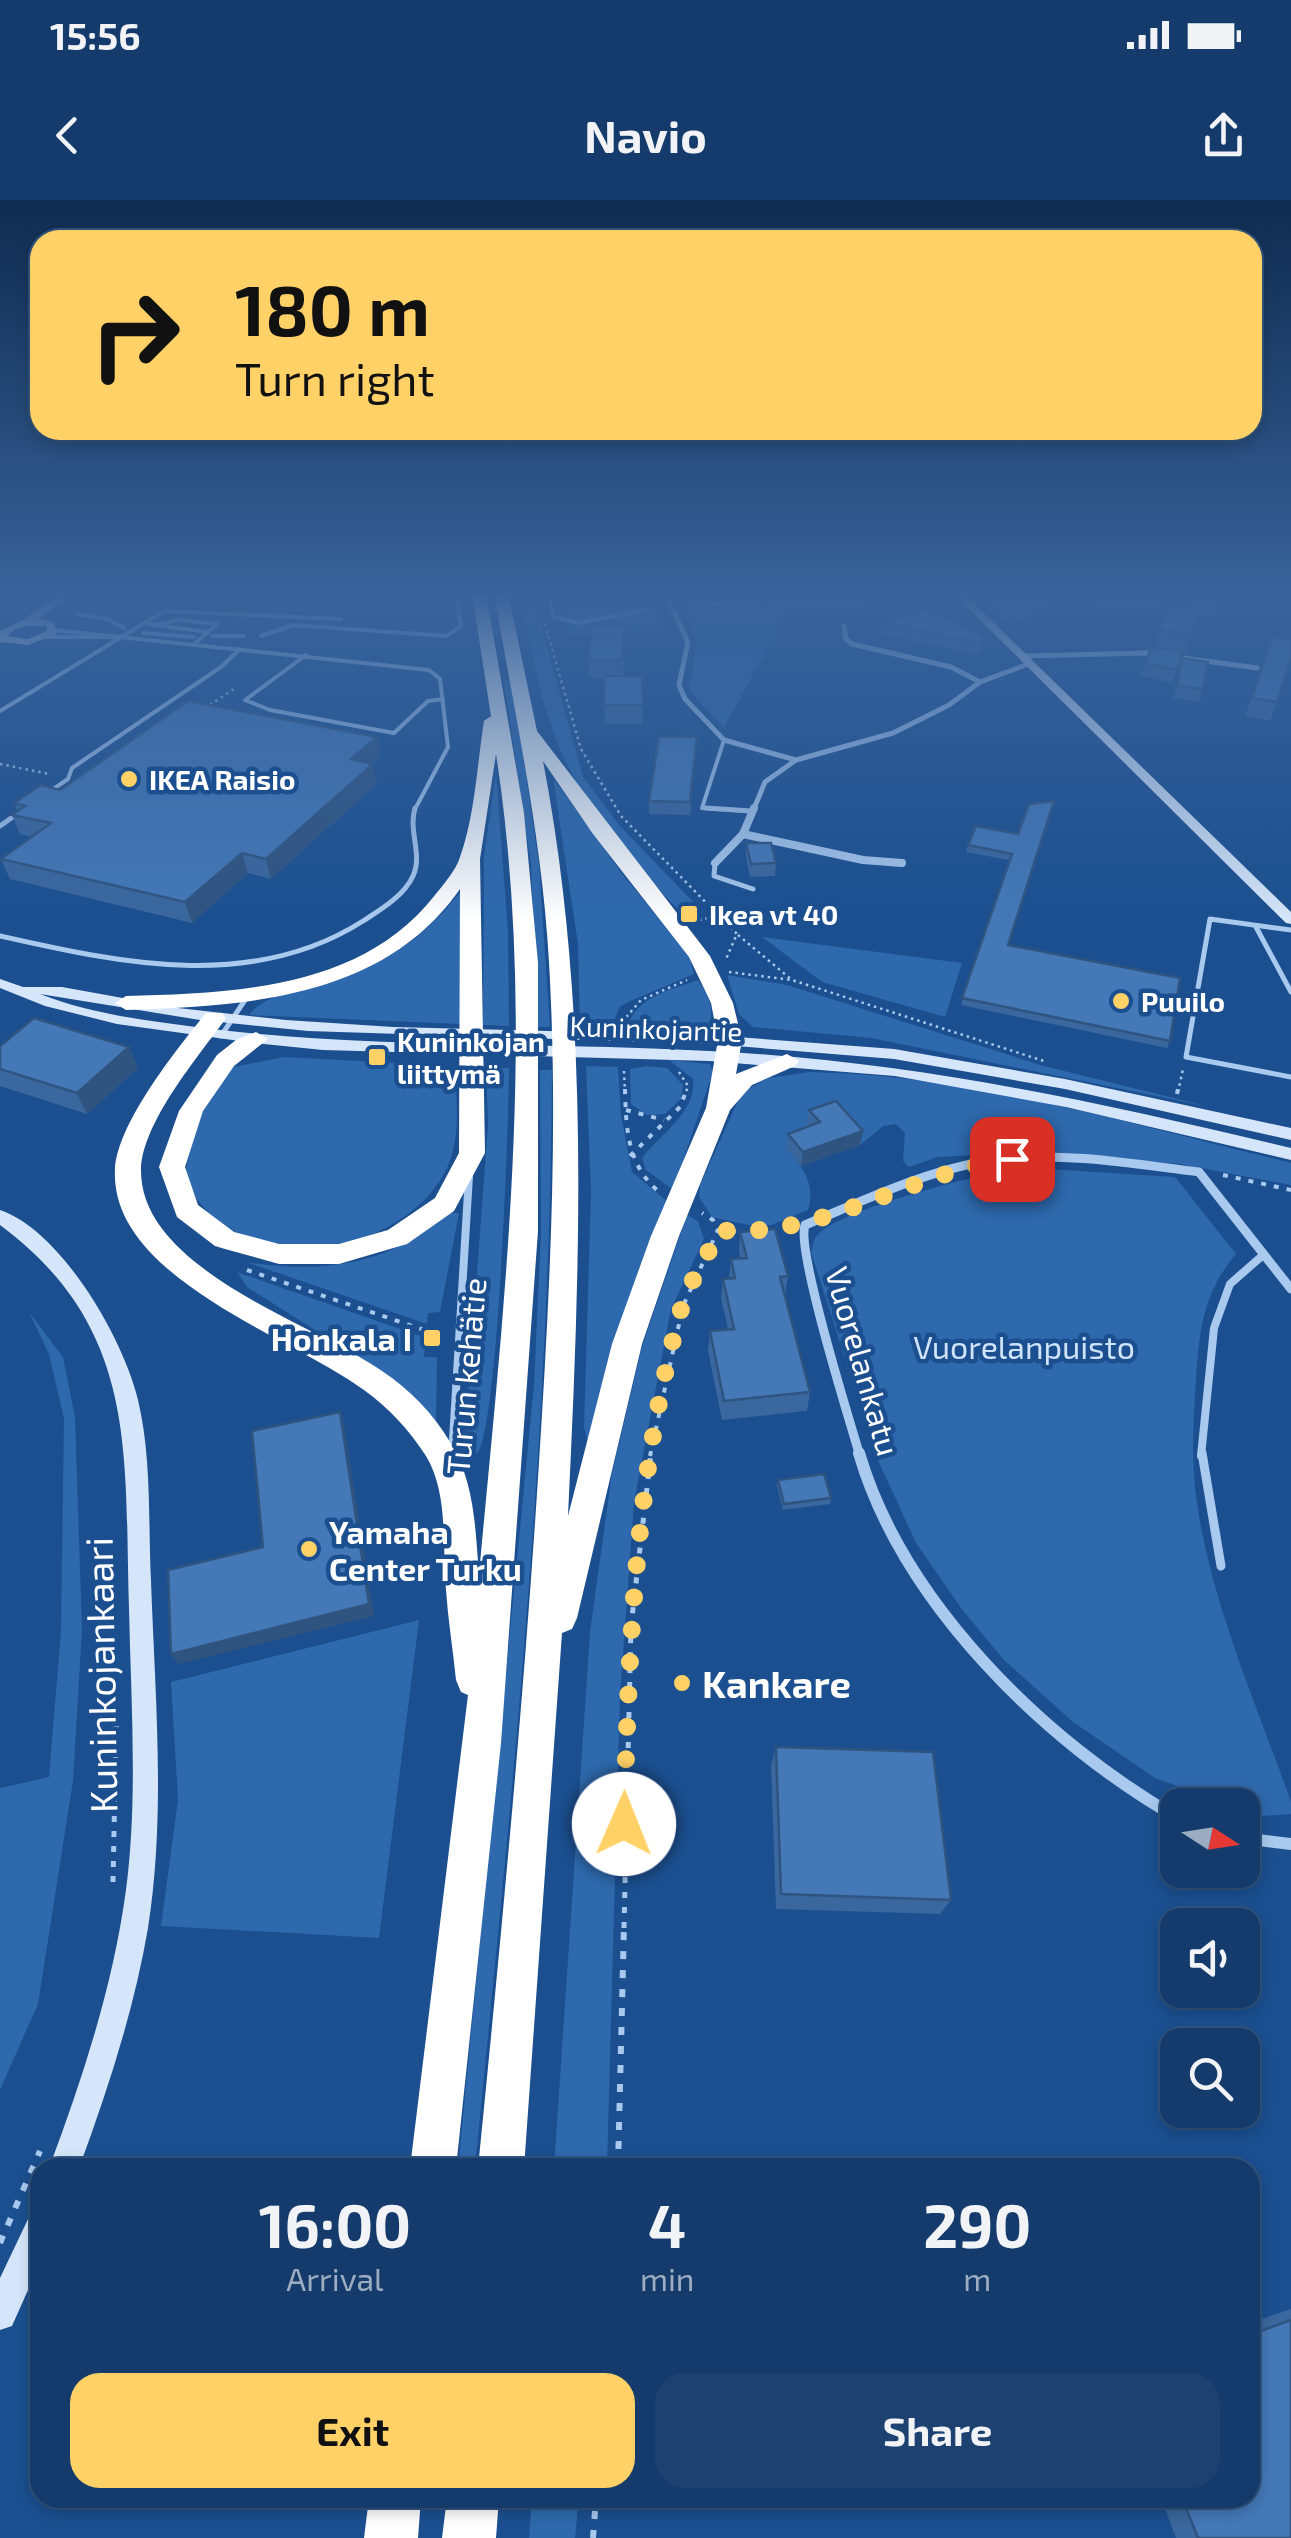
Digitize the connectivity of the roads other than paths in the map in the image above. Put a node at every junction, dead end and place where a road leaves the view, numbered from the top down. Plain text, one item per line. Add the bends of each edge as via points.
1 (169, 702) edge
2 (250, 702) edge
3 (427, 702) edge
4 (442, 702) edge
5 (499, 702) edge
6 (505, 702) edge
7 (515, 702) edge
8 (689, 702) edge
9 (954, 702) edge
10 (1071, 702) edge
11 (530, 728) junction
12 (724, 740) junction
13 (796, 760) junction
14 (41, 798) edge
15 (29, 806) edge
16 (751, 811) junction
17 (0, 826) edge
18 (743, 834) junction
19 (470, 859) junction
20 (902, 862) dead end
21 (716, 864) joint
22 (753, 890) dead end
23 (1291, 920) edge
24 (1256, 927) junction
25 (1291, 930) edge
26 (0, 936) edge
27 (0, 984) edge
28 (18, 988) junction
29 (1291, 992) edge
30 (247, 997) junction
31 (126, 1003) junction
32 (216, 1027) junction
33 (256, 1040) junction
34 (437, 1042) junction
35 (730, 1049) junction
36 (787, 1061) junction
37 (1291, 1077) edge
38 (718, 1108) junction
39 (1291, 1134) edge
40 (1291, 1154) edge
41 (469, 1167) junction
42 (0, 1216) edge
43 (1262, 1256) junction
44 (1291, 1289) edge
45 (452, 1474) junction
46 (1221, 1566) dead end
47 (543, 1688) junction
48 (482, 1742) junction
49 (1160, 1808) edge
50 (1260, 1840) edge
51 (1291, 1844) edge
52 (67, 2158) edge
53 (435, 2158) edge
54 (502, 2158) edge
55 (30, 2250) edge
56 (0, 2314) edge
57 (395, 2508) edge
58 (471, 2508) edge
59 (391, 2538) edge
60 (469, 2538) edge

1 - 14 lane via 72,768 68,779
2 - 3 lane via 394,732
4 - 26 lane via 448,749 412,819 414,874 373,915 337,938 256,961 175,965
5 - 19 highway
6 - 48 highway, Turun kehätie via 527,963 527,1142
7 - 11 highway, Turun kehätie
8 - 12 street
9 - 13 street via 894,733
10 - 23 main road
11 - 35 highway via 710,972
11 - 47 highway, Turun kehätie via 560,962 566,1145
12 - 13 street
12 - 16 lane via 702,808
13 - 16 street via 765,782
15 - 17 lane
16 - 18 street
18 - 20 street
18 - 21 street
19 - 30 highway via 428,916 400,941 341,971
19 - 41 highway
21 - 22 lane via 714,876
24 - 25 lane
24 - 29 lane
24 - 37 lane via 1210,919 1186,1057
27 - 28 main road, Kuninkojantie
28 - 31 main road, Kuninkojantie
28 - 32 main road, Kuninkojantie via 46,1002
30 - 31 highway
30 - 32 lane
31 - 32 main road, Kuninkojantie
32 - 33 main road, Kuninkojantie
32 - 34 main road, Kuninkojantie
32 - 45 highway via 132,1151 128,1183 136,1216 170,1256 385,1390 421,1426
33 - 34 main road, Kuninkojantie
33 - 41 highway via 223,1060 174,1146 176,1195 210,1232 273,1255 354,1252 423,1222 448,1200
34 - 35 main road, Kuninkojantie
35 - 36 main road, Kuninkojantie
35 - 38 highway
35 - 39 main road, Kuninkojantie via 840,1048 960,1064
36 - 38 highway via 744,1080
36 - 40 main road, Kuninkojantie via 989,1086
38 - 47 highway via 627,1344
41 - 45 lane
42 - 52 main road, Kuninkojankaari via 54,1260 84,1297 120,1375 134,1438 142,1847 124,1976
43 - 44 street
43 - 46 lane via 1230,1284 1214,1328 1201,1460
43 - 49 street, Vuorelankatu via 1199,1172 1012,1159 978,1163 839,1211 802,1232 868,1480 912,1566 988,1664 1113,1782
45 - 48 highway
47 - 54 highway, Turun kehätie
48 - 53 highway, Turun kehätie
50 - 51 street
55 - 56 main road
57 - 59 highway
58 - 60 highway

